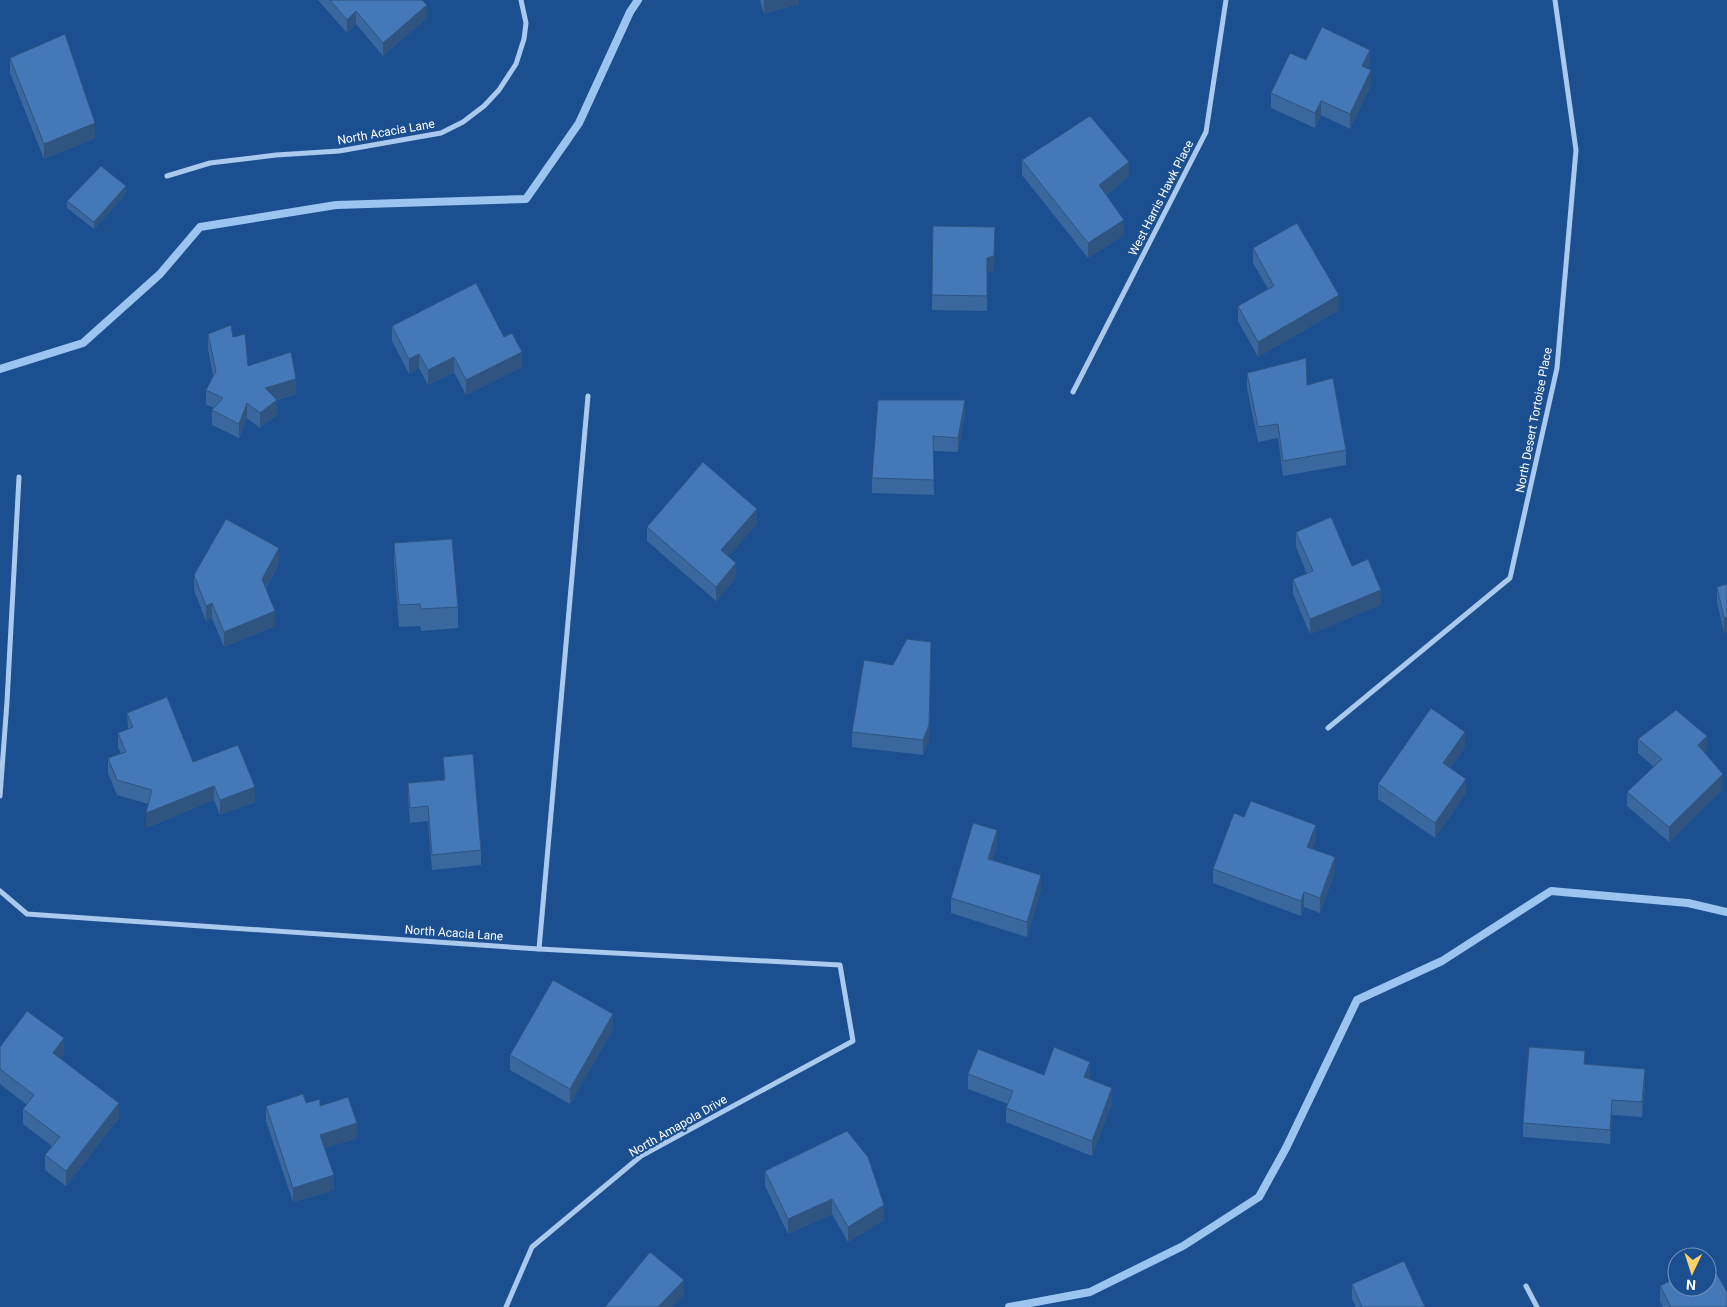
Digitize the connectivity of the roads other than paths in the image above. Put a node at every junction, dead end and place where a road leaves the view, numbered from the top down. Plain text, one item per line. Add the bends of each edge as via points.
1 (521, 0) edge
2 (1226, 0) edge
3 (1555, 0) edge
4 (167, 176) dead end
5 (1073, 392) dead end
6 (588, 396) dead end
7 (19, 477) dead end
8 (1328, 728) dead end
9 (0, 796) edge
10 (0, 890) edge
11 (539, 949) junction
12 (852, 1041) joint
13 (1526, 1286) dead end
14 (506, 1307) edge
15 (1537, 1307) edge

1 - 4 street, North Acacia Lane via 526,23 516,64 484,106 441,133 339,150 210,163
2 - 5 street, West Harris Hawk Place via 1206,132
3 - 8 street, North Desert Tortoise Place via 1576,150 1557,368 1510,578
6 - 11 street
7 - 9 street
10 - 11 street, North Acacia Lane via 26,914
11 - 12 street, North Acacia Lane via 840,966
12 - 14 street, North Amapola Drive via 641,1156 532,1247
13 - 15 street

